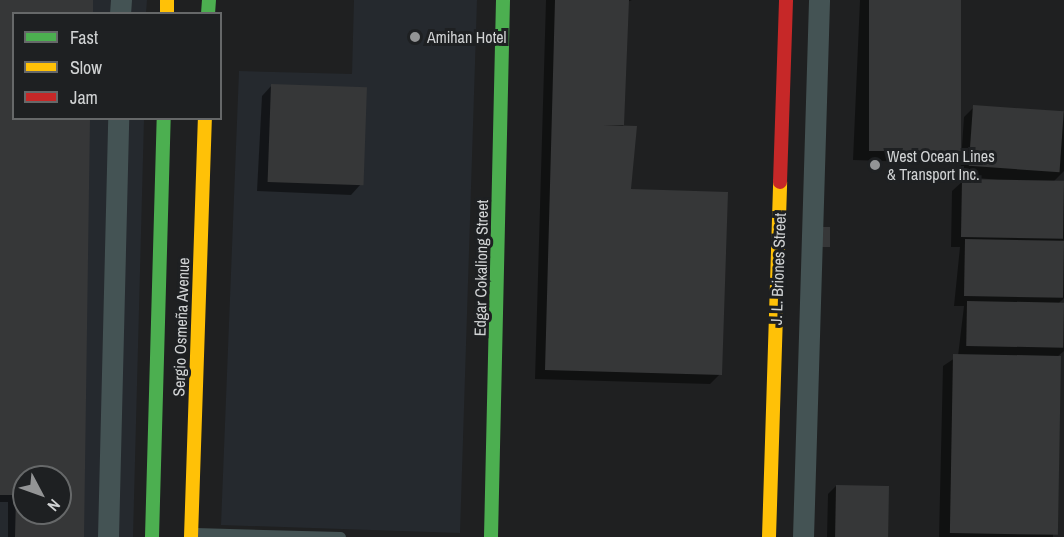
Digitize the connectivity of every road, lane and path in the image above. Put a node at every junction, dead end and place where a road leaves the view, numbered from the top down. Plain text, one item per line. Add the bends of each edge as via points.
1 (503, 0) edge
2 (786, 0) edge
3 (819, 0) edge
4 (118, 120) edge
5 (164, 120) edge
6 (205, 120) edge
7 (779, 219) junction
8 (813, 221) junction
9 (191, 535) edge
10 (108, 537) edge
11 (152, 537) edge
12 (341, 537) edge
13 (491, 537) edge
14 (769, 537) edge
15 (803, 537) edge

1 - 13 main road, Edgar Cokaliong Street
2 - 7 main road, J. L. Briones Street
3 - 8 street, J. L. Briones Street
4 - 10 street
5 - 11 main road, Sergio Osmeña Avenue
6 - 9 main road, Sergio Osmeña Avenue
7 - 8 street
7 - 14 main road, J. L. Briones Street
8 - 15 street, J. L. Briones Street
9 - 12 lane

